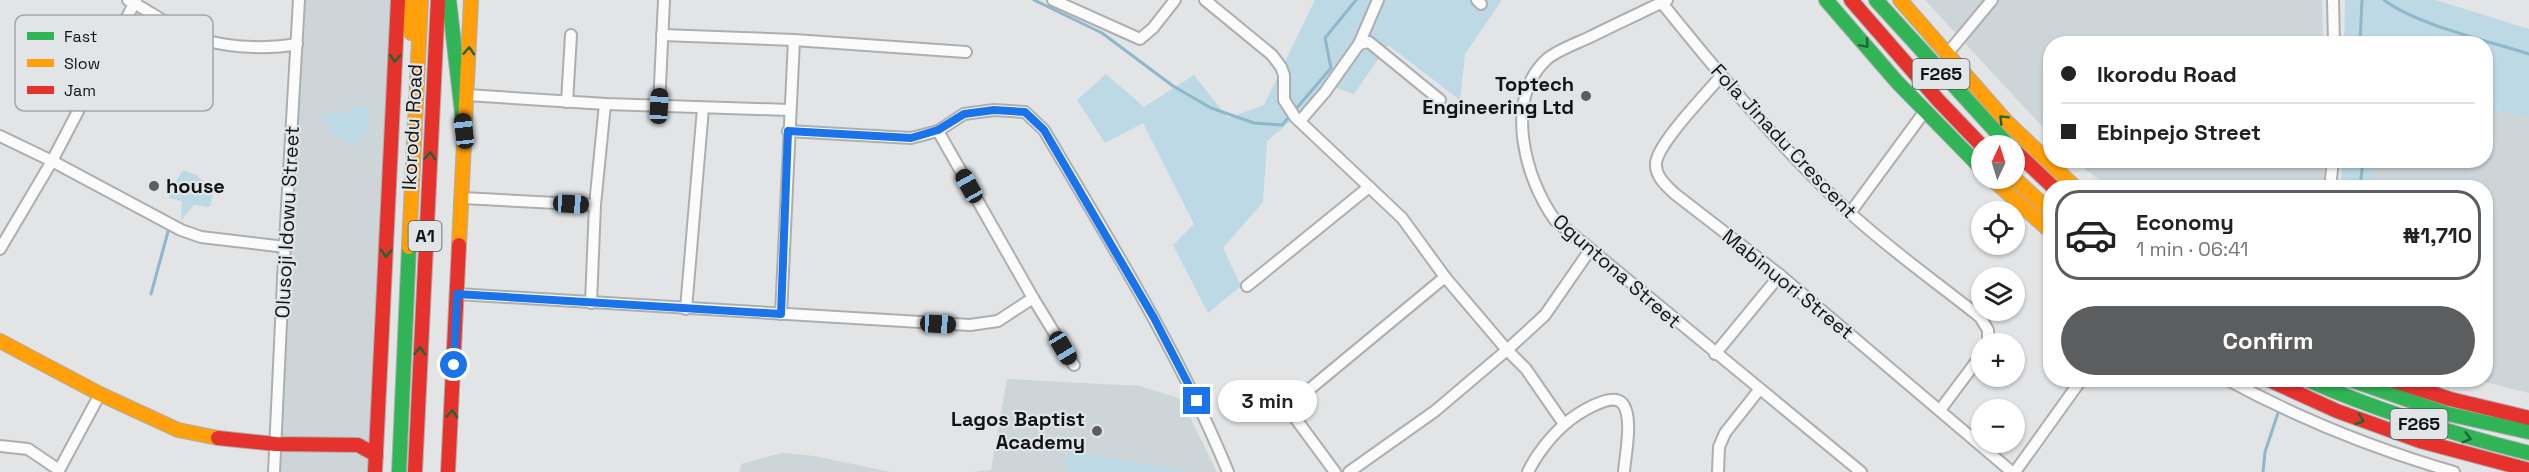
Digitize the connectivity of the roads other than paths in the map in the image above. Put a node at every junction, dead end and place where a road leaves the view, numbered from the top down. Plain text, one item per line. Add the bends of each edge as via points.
1 (299, 0) edge
2 (398, 0) edge
3 (406, 0) edge
4 (421, 0) edge
5 (438, 0) edge
6 (449, 0) edge
7 (471, 0) edge
8 (664, 0) edge
9 (1053, 0) edge
10 (1175, 0) edge
11 (1205, 0) edge
12 (1378, 0) edge
13 (1826, 0) edge
14 (1851, 0) edge
15 (1876, 0) edge
16 (1900, 0) edge
17 (1992, 0) edge
18 (2333, 0) edge
19 (133, 1) edge
20 (1664, 1) edge
21 (126, 15) edge
22 (154, 15) edge
23 (571, 35) dead end
24 (662, 35) junction
25 (2334, 36) edge
26 (794, 40) junction
27 (213, 42) edge
28 (297, 44) junction
29 (1359, 44) junction
30 (966, 52) dead end
31 (1947, 54) junction
32 (417, 74) junction
33 (1721, 76) junction
34 (467, 95) junction
35 (1440, 100) dead end
36 (567, 102) junction
37 (605, 104) junction
38 (659, 106) junction
39 (703, 108) junction
40 (789, 110) junction
41 (77, 111) edge
42 (1925, 111) junction
43 (1297, 119) junction
44 (938, 130) junction
45 (464, 131) junction
46 (788, 131) junction
47 (1971, 135) edge
48 (1999, 135) edge
49 (0, 136) edge
50 (1971, 158) edge
51 (2043, 158) edge
52 (52, 160) junction
53 (2025, 160) edge
54 (2053, 168) edge
55 (2046, 180) edge
56 (2067, 180) edge
57 (1369, 188) junction
58 (2025, 188) edge
59 (2003, 189) edge
60 (463, 198) junction
61 (595, 205) junction
62 (2043, 205) edge
63 (1850, 213) junction
64 (2043, 225) edge
65 (285, 247) junction
66 (0, 249) edge
67 (1590, 250) junction
68 (1780, 275) junction
69 (1445, 278) junction
70 (1247, 286) dead end
71 (457, 294) junction
72 (1032, 298) junction
73 (591, 303) junction
74 (686, 309) junction
75 (781, 314) junction
76 (1988, 333) edge
77 (0, 341) edge
78 (1507, 350) junction
79 (1715, 354) junction
80 (1074, 365) dead end
81 (1971, 369) edge
82 (2076, 387) edge
83 (2241, 387) edge
84 (2285, 387) edge
85 (2326, 387) edge
86 (2371, 387) edge
87 (2413, 387) edge
88 (1759, 390) junction
89 (1276, 392) dead end
90 (100, 394) junction
91 (1288, 406) junction
92 (1940, 410) junction
93 (2529, 418) edge
94 (1564, 424) junction
95 (377, 432) junction
96 (2529, 432) edge
97 (276, 444) junction
98 (358, 445) junction
99 (0, 446) edge
100 (2529, 453) edge
101 (376, 455) junction
102 (2529, 470) edge
103 (59, 471) edge
104 (274, 472) edge
105 (375, 472) edge
106 (399, 472) edge
107 (415, 472) edge
108 (448, 472) edge
109 (1228, 472) edge
110 (1335, 472) edge
111 (1349, 472) edge
112 (1528, 472) edge
113 (1624, 472) edge
114 (1718, 472) edge
115 (1861, 472) edge
116 (2013, 472) edge
117 (2454, 472) edge

1 - 28 street, Olusoji Idowu Street
2 -> 95 main road, Ikorodu Road
3 - 32 main road
4 - 32 main road, Ikorodu Road / A1
107 -> 5 main road, Ikorodu Road / A1
6 - 45 main road
34 -> 7 main road
8 - 24 street
9 - 10 street via 1140,39
11 - 43 street via 1272,55 1284,75 1284,100
12 - 29 street
13 -> 42 main road
14 - 47 main road, F265
15 - 48 main road, F265
16 - 31 main road
17 - 31 street
18 - 25 street
19 - 21 street
19 - 22 street
20 - 33 street, Fola Jinadu Crescent
20 - 67 street, Oguntona Street via 1548,58 1526,96 1524,142 1534,185 1555,220
23 - 36 street
24 - 26 street
24 - 38 street
26 - 30 street
26 - 40 street
27 - 28 street via 281,47
28 - 65 street, Olusoji Idowu Street
29 - 35 street via 1368,42
29 - 43 street via 1325,92
51 -> 31 main road via 1995,111
32 - 106 main road, Ikorodu Road / A1
33 - 63 street, Fola Jinadu Crescent
33 - 68 street, Mabinuori Street via 1663,146 1657,170 1675,194
34 - 36 street
34 - 45 main road
36 - 37 street
37 - 38 street
37 - 61 street
38 - 39 street
39 - 40 street
39 - 74 street
40 - 46 street
41 - 52 street
42 - 50 main road
42 - 63 street
43 - 57 street
44 - 46 street via 911,138
44 - 72 street
44 - 109 street via 964,114 994,110 1025,112 1044,130 1154,318
45 - 60 main road
46 - 75 street
49 - 52 street
52 - 65 street via 181,230 201,237
52 - 66 street
53 - 55 main road
56 -> 54 main road
57 - 69 street via 1402,218
57 - 70 street
58 - 62 main road
59 - 64 main road
60 - 61 street
60 - 71 main road
61 - 73 street
63 - 76 street, Fola Jinadu Crescent via 1980,317
65 - 97 street, Olusoji Idowu Street
67 - 78 street via 1545,315
67 - 79 street, Oguntona Street
68 - 79 street
68 - 92 street, Mabinuori Street
69 - 78 street
69 - 91 street
71 - 73 street
108 -> 71 main road
72 - 75 street via 998,321 985,325
72 - 80 street
73 - 74 street
74 - 75 street
77 - 90 main road
78 - 94 street via 1526,369
78 - 111 street via 1435,411
79 - 88 street, Oguntona Street
81 - 92 street
82 - 116 street
83 - 117 street via 2295,415 2373,447
84 -> 102 main road via 2420,441
85 -> 100 main road, F265 via 2409,421
86 - 96 main road, F265 via 2448,414
87 - 93 main road
88 - 114 street via 1725,433 1719,447
88 - 115 street, Oguntona Street
89 - 91 street
90 - 97 main road via 178,430
90 - 103 street
91 - 110 street
92 - 116 street, Mabinuori Street
94 - 112 street
94 - 113 street via 1607,399 1622,403 1628,419
95 - 98 main road
95 - 101 main road, Ikorodu Road
97 - 98 main road
97 - 104 street, Olusoji Idowu Street
98 - 101 main road
99 - 103 street via 28,449
101 - 105 main road, Ikorodu Road

